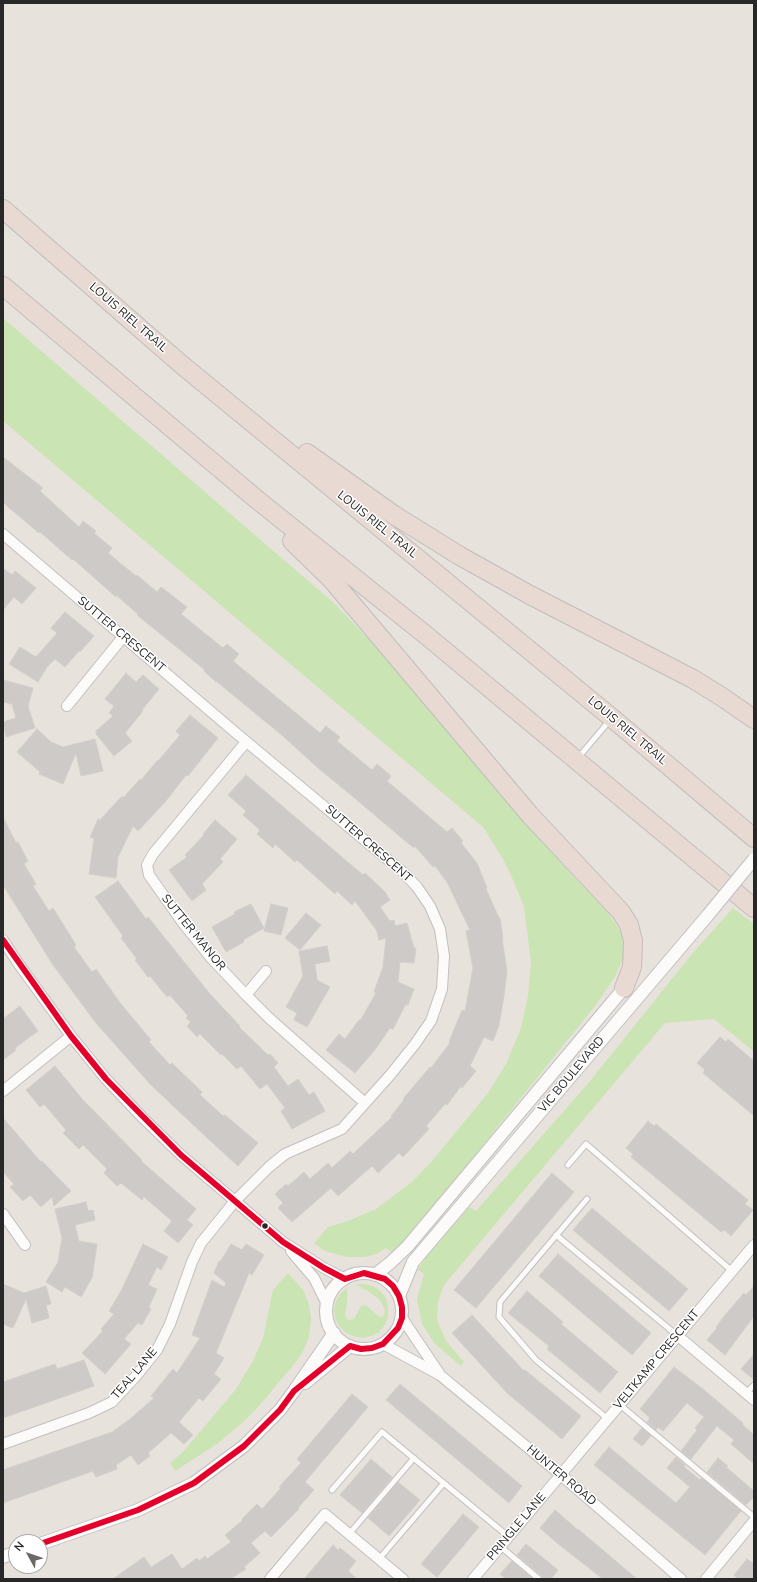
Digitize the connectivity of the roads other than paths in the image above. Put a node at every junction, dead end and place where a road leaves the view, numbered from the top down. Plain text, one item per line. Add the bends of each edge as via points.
1 (3, 209) edge
2 (3, 286) edge
3 (182, 365) junction
4 (255, 498) junction
5 (3, 534) edge
6 (123, 637) junction
7 (67, 706) dead end
8 (612, 718) junction
9 (754, 719) edge
10 (246, 742) junction
11 (576, 759) junction
12 (754, 838) edge
13 (754, 859) edge
14 (754, 908) edge
15 (3, 940) edge
16 (266, 971) dead end
17 (624, 988) joint
18 (246, 995) junction
19 (71, 1036) junction
20 (3, 1091) edge
21 (365, 1103) junction
22 (568, 1165) dead end
23 (587, 1199) dead end
24 (236, 1201) junction
25 (3, 1214) edge
26 (556, 1235) junction
27 (283, 1242) junction
28 (754, 1245) edge
29 (25, 1246) dead end
30 (732, 1271) junction
31 (375, 1275) junction
32 (345, 1279) junction
33 (399, 1296) junction
34 (327, 1304) junction
35 (402, 1318) junction
36 (334, 1334) junction
37 (678, 1336) junction
38 (383, 1344) junction
39 (350, 1346) junction
40 (440, 1375) junction
41 (754, 1384) edge
42 (294, 1391) junction
43 (750, 1397) edge
44 (620, 1405) junction
45 (608, 1419) junction
46 (3, 1444) edge
47 (414, 1458) junction
48 (561, 1475) junction
49 (444, 1483) junction
50 (332, 1490) dead end
51 (754, 1518) edge
52 (754, 1521) edge
53 (349, 1534) junction
54 (509, 1537) junction
55 (48, 1541) edge
56 (500, 1547) junction
57 (379, 1559) junction
58 (270, 1579) edge
59 (403, 1579) edge
60 (473, 1579) edge
61 (539, 1579) edge
62 (681, 1579) edge
63 (706, 1579) edge

1 - 3 highway, LOUIS RIEL TRAIL
2 - 4 highway
3 - 8 highway, LOUIS RIEL TRAIL
3 - 9 highway via 394,515 460,556 693,679
4 - 11 highway
4 - 17 highway via 268,518 331,579 530,815 621,912 633,941 632,968
5 - 6 street, SUTTER CRESCENT
6 - 7 street
6 - 10 street, SUTTER CRESCENT
8 - 11 lane
8 - 12 highway, LOUIS RIEL TRAIL
10 - 18 street, SUTTER MANOR via 153,854 147,866 149,875 183,923
10 - 21 street, SUTTER CRESCENT via 404,872 430,906 440,929 444,956 442,989 431,1021 391,1074
11 - 14 highway
13 - 33 street, VIC BOULEVARD, bridge via 413,1262
15 - 19 street
16 - 18 street
17 - 31 street, VIC BOULEVARD via 407,1247
18 - 21 street, SUTTER MANOR
19 - 20 street
19 - 24 street via 106,1079 142,1117 181,1155
21 - 24 street, SUTTER CRESCENT via 342,1129 285,1154
22 - 30 lane via 586,1144
23 - 26 lane
24 - 27 street
24 - 46 street, TEAL LANE via 201,1243 170,1324 157,1350 112,1402
25 - 29 street
26 - 37 lane
26 - 45 lane via 500,1302 499,1317 536,1360
27 - 32 street
27 - 34 street via 314,1278
28 - 30 street, VELTKAMP CRESCENT
30 - 37 street, VELTKAMP CRESCENT
31 - 32 street via 364,1273
31 - 33 street via 393,1286
32 - 34 street via 336,1285
33 - 35 street
34 - 36 street via 329,1324
35 - 38 street via 398,1328
35 - 40 street, HUNTER ROAD
36 - 39 street
36 - 42 street
37 - 43 street
37 - 44 street, VELTKAMP CRESCENT
38 - 39 street via 361,1349
38 - 40 street, HUNTER ROAD
39 - 42 street
40 - 48 street, HUNTER ROAD
41 - 43 lane
42 - 55 street via 280,1410 244,1446 194,1483 138,1510
44 - 45 street, VELTKAMP CRESCENT
44 - 51 lane
45 - 48 street, VELTKAMP CRESCENT
47 - 49 lane
47 - 50 lane via 382,1432
47 - 53 lane
48 - 54 street, PRINGLE LANE
48 - 62 street, HUNTER ROAD
49 - 54 lane
49 - 57 lane
52 - 63 street
53 - 57 street
53 - 58 street via 325,1514
54 - 56 street, PRINGLE LANE
56 - 60 street, PRINGLE LANE
56 - 61 lane
57 - 59 street

